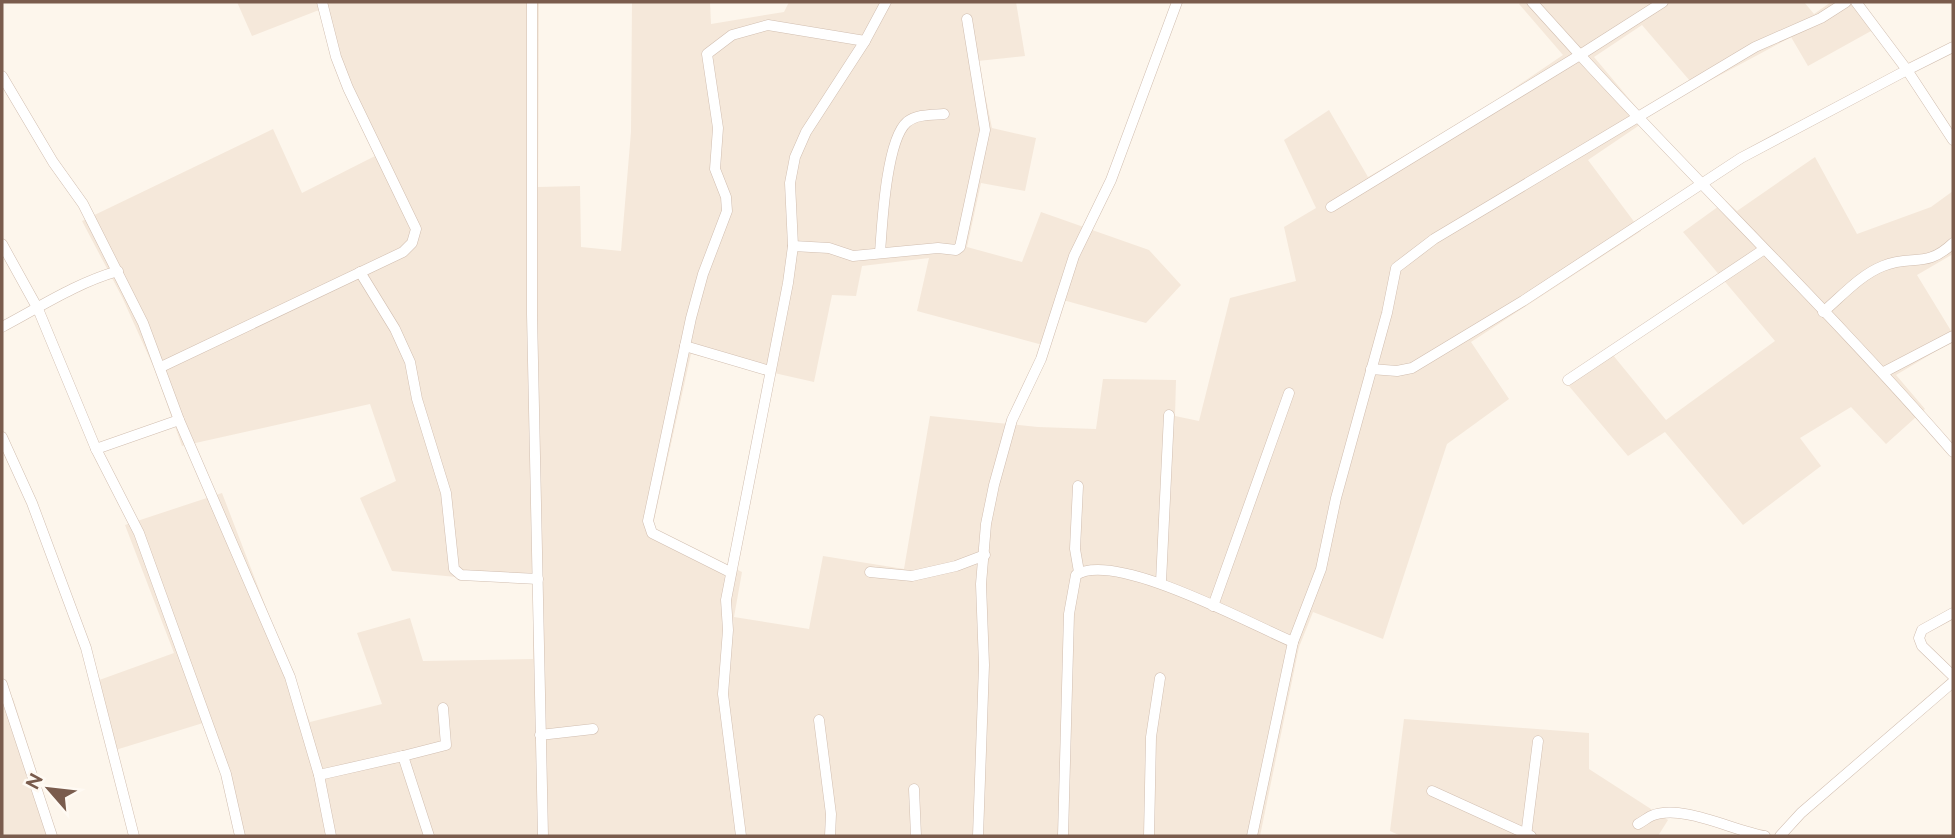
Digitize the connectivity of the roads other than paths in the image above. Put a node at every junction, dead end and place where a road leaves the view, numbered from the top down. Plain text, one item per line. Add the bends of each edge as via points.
1 (322, 2) edge
2 (531, 2) edge
3 (886, 2) edge
4 (1177, 2) edge
5 (1532, 2) edge
6 (1663, 2) edge
7 (1846, 2) edge
8 (1856, 2) edge
9 (967, 19) dead end
10 (865, 41) junction
11 (1953, 47) edge
12 (1580, 55) junction
13 (1907, 70) junction
14 (2, 76) edge
15 (944, 114) dead end
16 (1638, 118) junction
17 (1953, 140) edge
18 (1699, 184) junction
19 (1331, 208) dead end
20 (1953, 243) edge
21 (2, 244) edge
22 (793, 246) junction
23 (1763, 250) junction
24 (880, 254) junction
25 (118, 271) junction
26 (360, 272) junction
27 (38, 309) junction
28 (1823, 312) junction
29 (2, 327) edge
30 (1953, 336) edge
31 (685, 346) junction
32 (161, 367) junction
33 (1371, 369) junction
34 (770, 371) junction
35 (1885, 372) junction
36 (1568, 380) dead end
37 (1289, 393) dead end
38 (1169, 415) dead end
39 (180, 420) junction
40 (2, 437) edge
41 (96, 449) junction
42 (1953, 452) edge
43 (1078, 486) dead end
44 (985, 555) junction
45 (730, 572) junction
46 (870, 572) dead end
47 (1079, 572) junction
48 (538, 579) junction
49 (1161, 582) junction
50 (1213, 606) junction
51 (1953, 613) edge
52 (1293, 642) junction
53 (1953, 676) edge
54 (1160, 678) dead end
55 (1953, 682) edge
56 (2, 684) edge
57 (443, 708) dead end
58 (819, 720) dead end
59 (593, 729) dead end
60 (540, 735) junction
61 (1538, 741) dead end
62 (403, 755) junction
63 (319, 775) junction
64 (914, 789) dead end
65 (1432, 791) dead end
66 (1637, 824) dead end
67 (52, 836) edge
68 (134, 836) edge
69 (240, 836) edge
70 (331, 836) edge
71 (429, 836) edge
72 (543, 836) edge
73 (741, 836) edge
74 (830, 836) edge
75 (916, 836) edge
76 (978, 836) edge
77 (1063, 836) edge
78 (1149, 836) edge
79 (1252, 836) edge
80 (1528, 836) edge
81 (1765, 836) edge
82 (1780, 836) edge

1 - 26 street via 348,89 416,229 403,252
2 - 48 street
3 - 10 street
4 - 44 street via 1111,180 1074,256 1041,359 1012,419 988,510
5 - 12 street
6 - 12 street
7 - 16 street via 1755,47
8 - 13 street
9 - 24 street via 985,130 962,243 956,250
10 - 22 street via 794,157 790,183
10 - 31 street via 768,25 732,35 708,51 718,128 715,169 728,204 703,274
11 - 13 street
12 - 16 street
12 - 19 street
13 - 17 street
13 - 18 street
14 - 25 street via 83,204
15 - 24 street via 918,117 900,131
16 - 18 street
16 - 33 street via 1400,263
18 - 23 street
18 - 33 street via 1523,301 1412,368
20 - 28 street via 1926,261 1881,267
21 - 27 street
22 - 24 street via 829,248 853,256
22 - 34 street
23 - 28 street
23 - 36 street
25 - 27 street via 71,288
25 - 32 street
26 - 32 street
26 - 48 street via 410,362 446,494 454,569 461,575
27 - 29 street
27 - 41 street
28 - 35 street
30 - 35 street
31 - 34 street
31 - 45 street via 648,527
32 - 39 street
33 - 52 street via 1321,569
34 - 45 street
35 - 42 street
37 - 50 street
38 - 49 street
39 - 41 street
39 - 63 street via 290,677
40 - 68 street via 86,648
41 - 69 street via 139,533 164,597 226,774
43 - 47 street via 1075,549
44 - 46 street via 912,576
44 - 76 street
45 - 73 street via 722,679
47 - 49 street via 1119,573
47 - 77 street via 1069,614
48 - 60 street
49 - 50 street
50 - 52 street
51 - 53 street via 1927,626 1919,638
52 - 79 street
54 - 78 street via 1151,737
55 - 82 street
56 - 67 street
57 - 62 street via 446,745
58 - 74 street
59 - 60 street
60 - 72 street
61 - 80 street
62 - 63 street
62 - 71 street
63 - 70 street
64 - 75 street
65 - 80 street
66 - 81 street via 1649,816 1669,813

